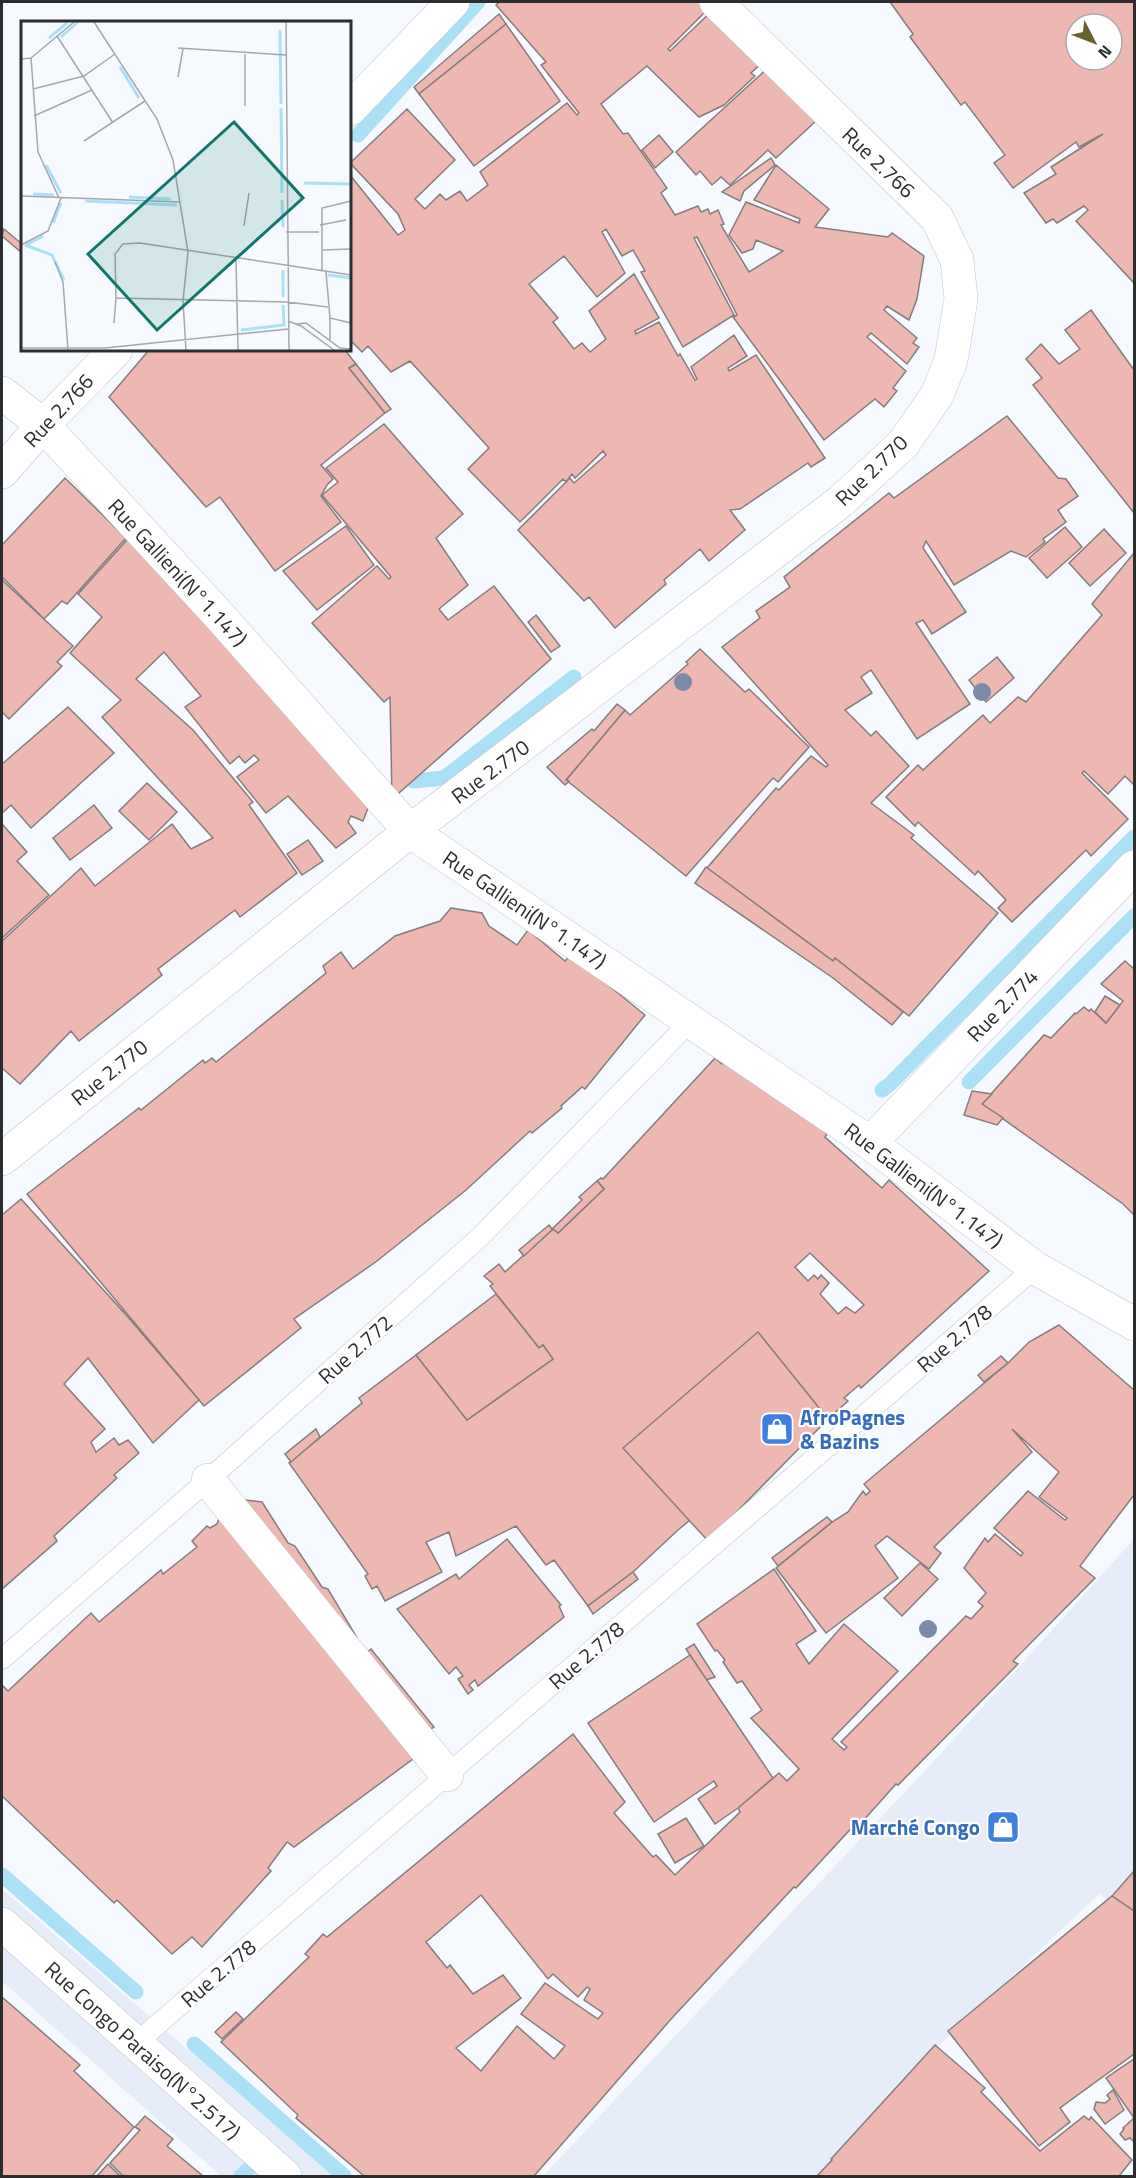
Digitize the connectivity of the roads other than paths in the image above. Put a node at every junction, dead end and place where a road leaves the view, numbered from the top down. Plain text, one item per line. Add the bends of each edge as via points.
1 (453, 2) edge
2 (716, 2) edge
3 (351, 107) edge
4 (115, 351) edge
5 (951, 360) joint
6 (2, 393) edge
7 (43, 425) junction
8 (2, 472) edge
9 (410, 831) junction
10 (1134, 867) edge
11 (691, 1021) junction
12 (870, 1143) junction
13 (2, 1158) edge
14 (1035, 1268) junction
15 (1134, 1324) edge
16 (208, 1480) junction
17 (2, 1659) edge
18 (447, 1775) junction
19 (2, 1924) edge
20 (136, 2043) junction
21 (285, 2176) edge

1 - 3 street
2 - 5 street, Rue 2.766 via 937,218 957,260 962,299
4 - 7 street, Rue 2.766
5 - 9 street, Rue 2.770 via 937,395 903,444 841,501
6 - 7 street, Rue Gallieni(N°1.147)
7 - 8 street, Rue 2.766
7 - 9 street, Rue Gallieni(N°1.147)
9 - 11 street, Rue Gallieni(N°1.147)
9 - 13 street, Rue 2.770
10 - 12 street, Rue 2.774
11 - 12 street, Rue Gallieni(N°1.147)
11 - 16 lane, Rue 2.772 via 480,1237
12 - 14 street, Rue Gallieni(N°1.147)
14 - 15 street, Rue Gallieni(N°1.147)
14 - 18 lane, Rue 2.778
16 - 17 lane, Rue 2.772
16 - 18 street
18 - 20 lane, Rue 2.778
19 - 20 street, Rue Congo Paraiso(N°2.517)
20 - 21 street, Rue Congo Paraiso(N°2.517)

